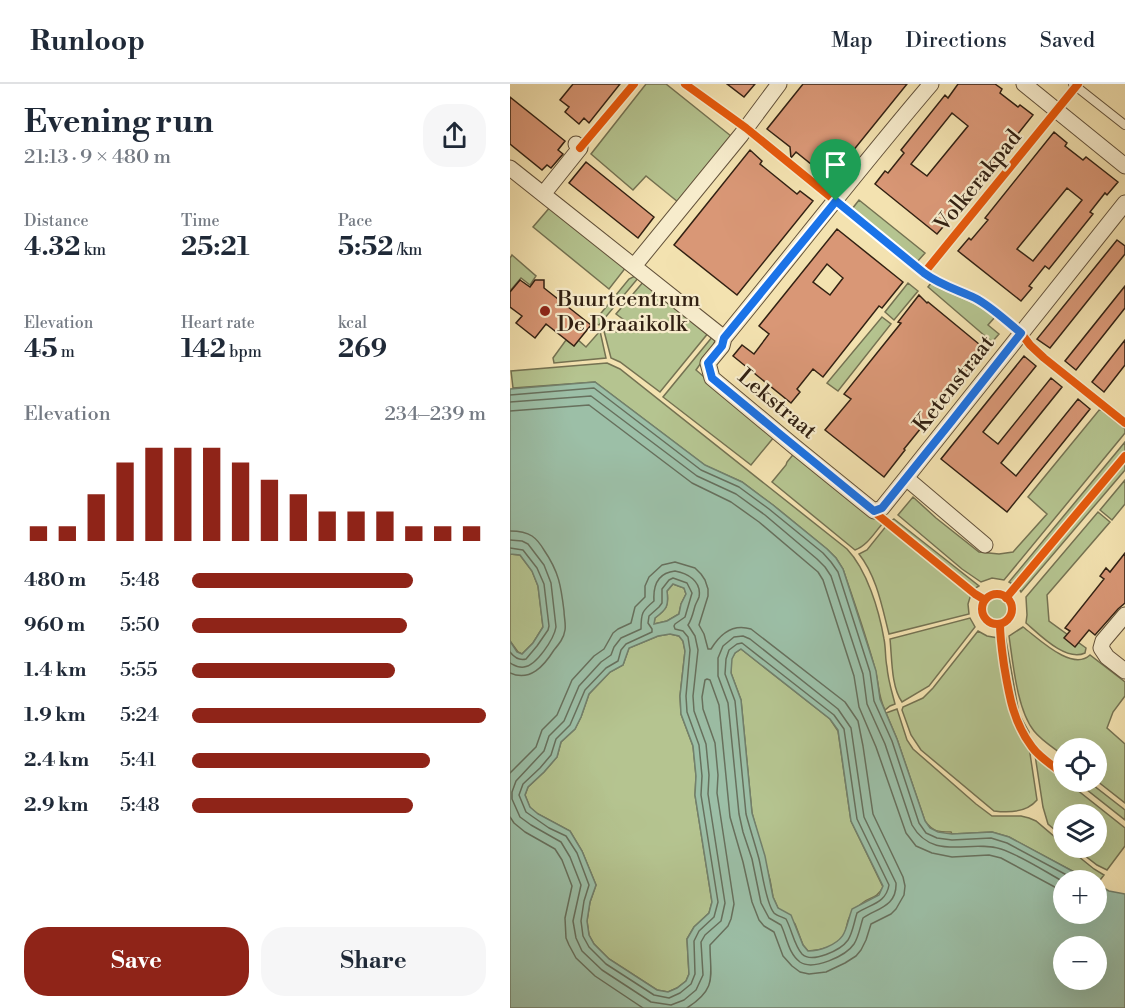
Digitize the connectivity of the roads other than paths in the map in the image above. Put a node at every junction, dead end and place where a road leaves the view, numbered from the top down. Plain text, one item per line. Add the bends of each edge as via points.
1 (779, 84) edge
2 (931, 84) edge
3 (1024, 84) edge
4 (1073, 84) edge
5 (1125, 125) edge
6 (576, 144) dead end
7 (1125, 166) edge
8 (510, 168) edge
9 (549, 197) junction
10 (1125, 203) edge
11 (634, 266) junction
12 (724, 338) junction
13 (906, 478) junction
14 (985, 545) dead end
15 (1125, 615) edge
16 (1125, 671) edge

1 - 11 street
2 - 12 street
3 - 7 street
4 - 5 lane
6 - 9 street via 580,148
8 - 9 street
9 - 11 street
10 - 13 street, Ketenstraat
11 - 12 street
12 - 13 street, Lekstraat via 708,363 712,378 874,511 882,508
13 - 14 street
15 - 16 street via 1101,648

